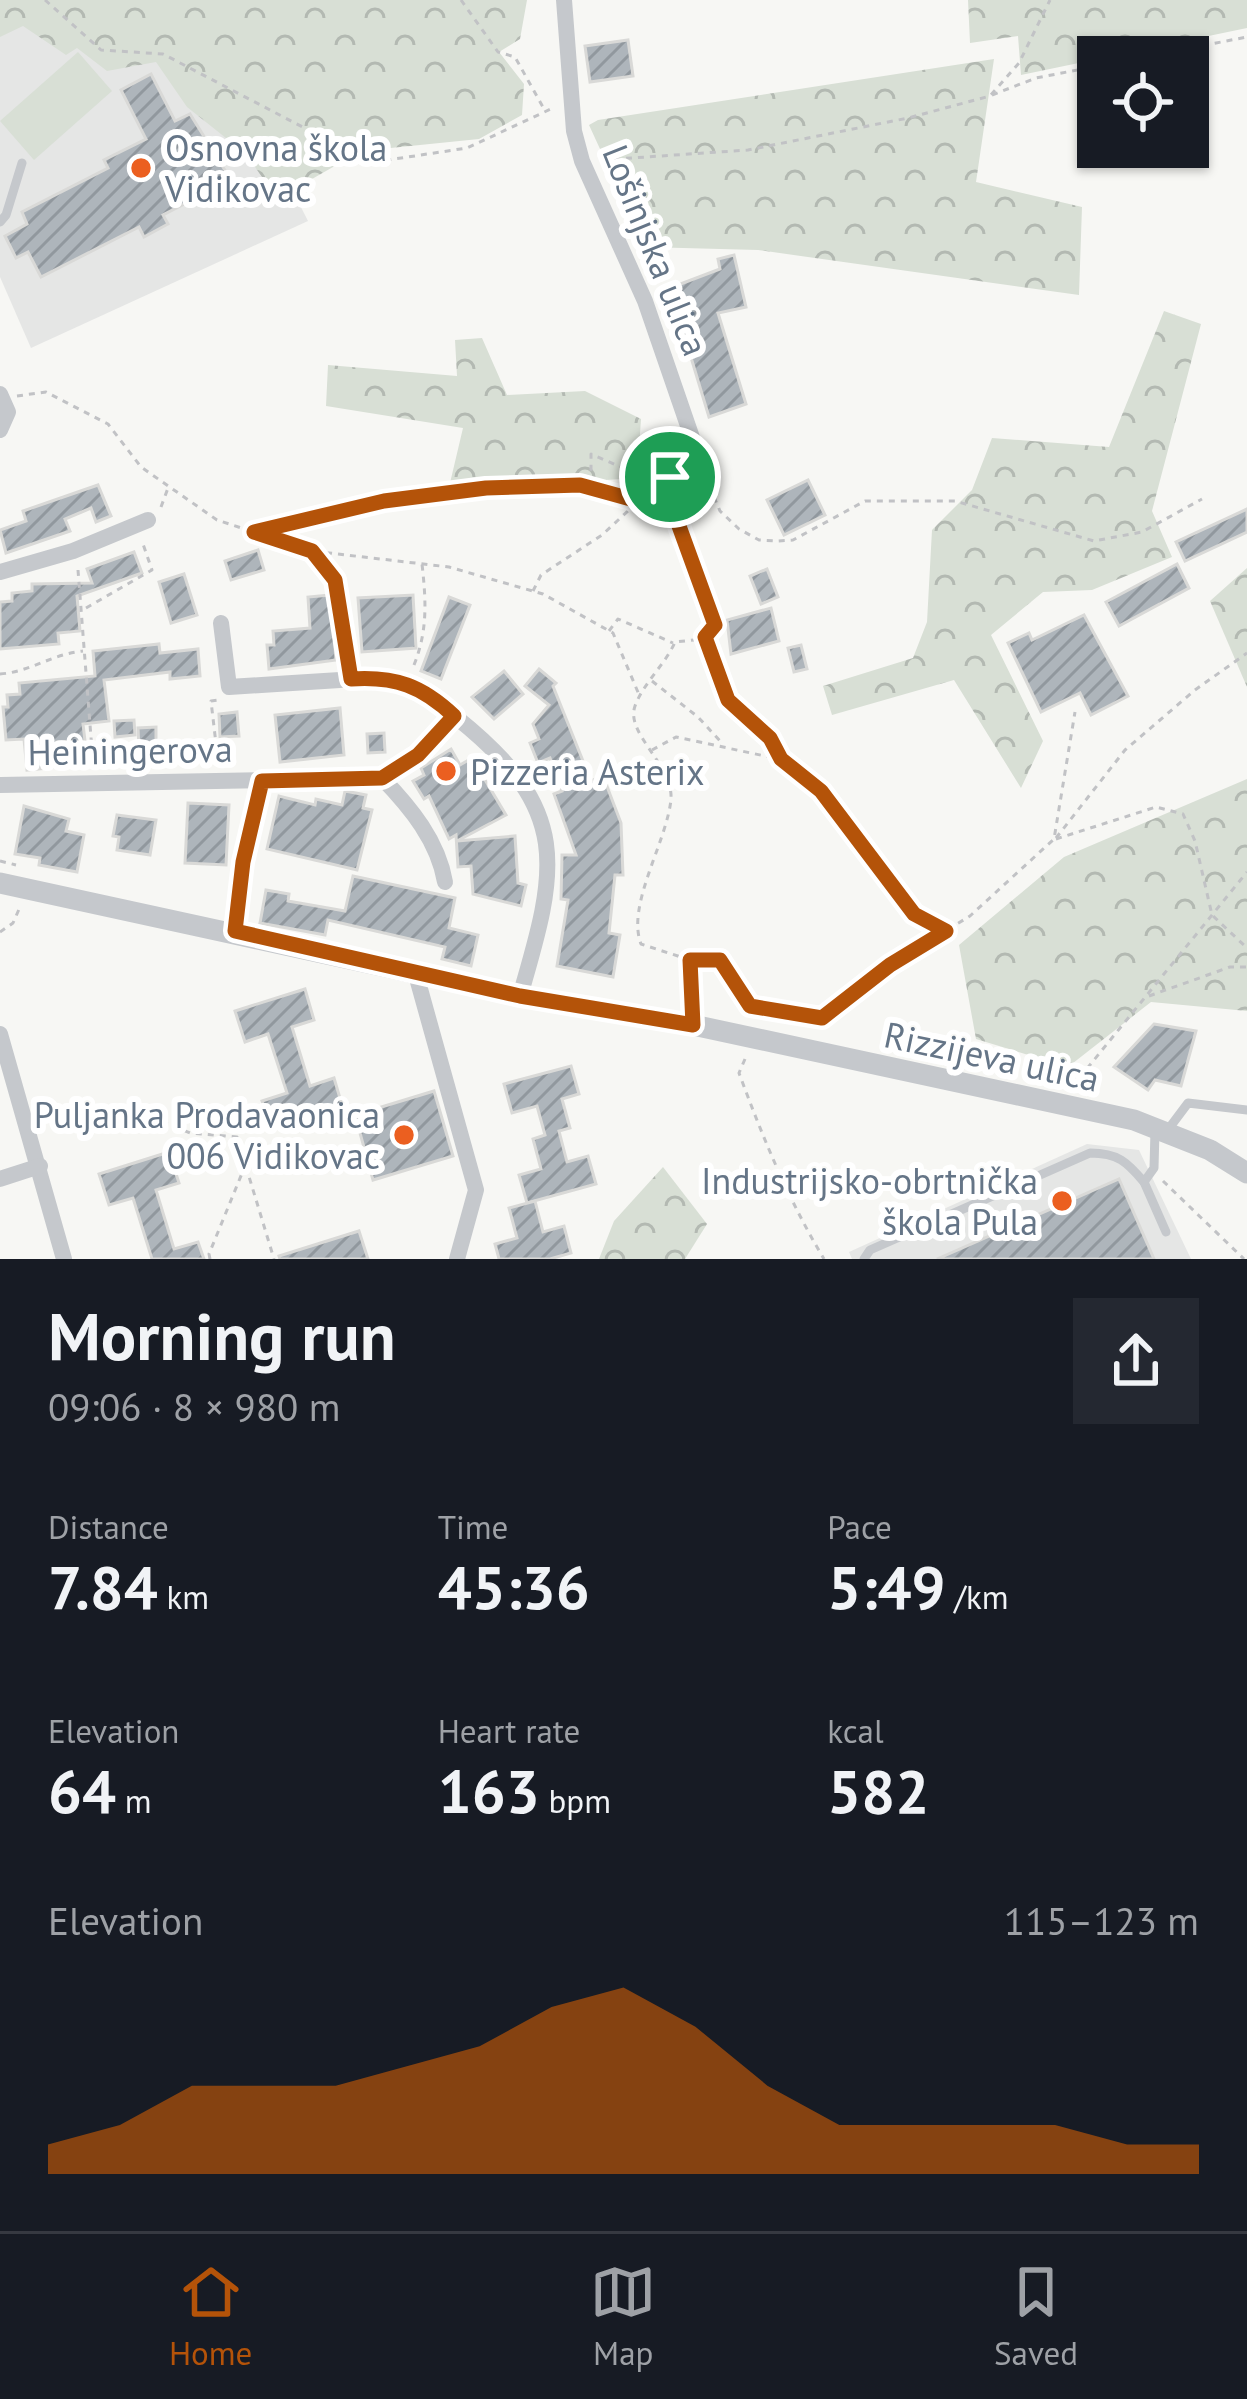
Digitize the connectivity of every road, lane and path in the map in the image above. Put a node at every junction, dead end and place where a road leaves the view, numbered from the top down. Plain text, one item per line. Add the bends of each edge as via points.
1 (45, 0) edge
2 (461, 0) edge
3 (564, 0) edge
4 (1050, 0) edge
5 (1247, 37) edge
6 (1209, 44) edge
7 (1077, 70) edge
8 (990, 96) junction
9 (572, 104) junction
10 (544, 109) junction
11 (582, 161) junction
12 (22, 163) dead end
13 (0, 222) edge
14 (2, 396) edge
15 (0, 430) edge
16 (693, 450) junction
17 (708, 484) joint
18 (580, 485) junction
19 (169, 486) junction
20 (1202, 499) dead end
21 (638, 501) junction
22 (142, 523) junction
23 (254, 532) junction
24 (312, 551) junction
25 (422, 564) junction
26 (0, 572) edge
27 (81, 578) dead end
28 (533, 591) junction
29 (83, 610) junction
30 (221, 623) dead end
31 (609, 631) junction
32 (710, 631) junction
33 (674, 644) junction
34 (85, 651) junction
35 (1247, 653) edge
36 (0, 674) edge
37 (351, 679) junction
38 (650, 681) junction
39 (406, 683) junction
40 (640, 697) junction
41 (221, 700) dead end
42 (1076, 712) dead end
43 (454, 716) junction
44 (722, 744) junction
45 (652, 750) junction
46 (781, 759) junction
47 (382, 778) junction
48 (262, 781) junction
49 (220, 782) junction
50 (94, 784) junction
51 (0, 785) edge
52 (1054, 839) junction
53 (1247, 872) edge
54 (446, 882) dead end
55 (8, 886) edge
56 (1212, 915) junction
57 (235, 931) junction
58 (946, 931) junction
59 (0, 932) edge
60 (1247, 947) edge
61 (690, 960) junction
62 (1247, 967) edge
63 (415, 971) junction
64 (520, 996) junction
65 (1147, 997) junction
66 (693, 1025) junction
67 (0, 1034) edge
68 (752, 1038) junction
69 (1068, 1106) junction
70 (1247, 1110) edge
71 (151, 1117) dead end
72 (1161, 1128) junction
73 (245, 1165) junction
74 (40, 1166) junction
75 (1154, 1168) junction
76 (1247, 1172) edge
77 (0, 1179) edge
78 (1144, 1182) junction
79 (1166, 1232) dead end
80 (64, 1259) edge
81 (210, 1259) edge
82 (274, 1259) edge
83 (457, 1259) edge
84 (824, 1259) edge
85 (864, 1259) edge
86 (1244, 1259) edge

1 - 10 path via 101,50 163,54 337,145 388,160 467,148
2 - 10 path via 498,52 515,57
3 - 9 street, Lošinjska ulica
4 - 8 path via 1018,63
5 - 6 path
7 - 8 path
8 - 11 path via 748,150
9 - 10 path
9 - 11 street, Lošinjska ulica
11 - 16 street, Lošinjska ulica via 645,301
12 - 13 lane
14 - 15 street via 8,412
14 - 19 path via 46,392 108,424 141,467
16 - 17 street, Lošinjska ulica
16 - 32 street via 669,471
17 - 20 path via 728,521 778,542 865,501 955,501 1094,541 1142,532
18 - 21 path
18 - 21 path via 591,472 591,454 667,476
18 - 23 path via 384,501
19 - 22 path
19 - 23 path via 217,520
21 - 28 path via 541,575
22 - 26 street
22 - 29 path via 152,570
23 - 24 path
24 - 25 path
24 - 37 path via 335,580
25 - 28 path
25 - 39 path via 427,610
27 - 29 path
28 - 31 path
29 - 34 path
30 - 37 street via 230,687
31 - 33 path via 618,620
31 - 40 path
32 - 33 path
32 - 46 path via 728,700
33 - 38 path
34 - 36 path
34 - 50 path
35 - 52 path via 1126,750
37 - 39 street
38 - 40 path
38 - 44 path
39 - 43 street
40 - 45 path via 634,723
41 - 49 path via 211,701
42 - 52 path
43 - 47 street via 418,755
43 - 64 street via 518,778 547,840 547,902
44 - 45 path via 676,736
44 - 46 path
45 - 61 path via 671,794 636,932 641,944
46 - 58 path via 821,791 914,914
47 - 48 street, Heiningerova
47 - 54 street via 411,808
48 - 49 street, Heiningerova
48 - 57 street, Heiningerova
49 - 50 street, Heiningerova
50 - 51 street, Heiningerova
52 - 56 path via 1156,807 1183,814
52 - 58 path
53 - 56 path
55 - 57 street, Rizzijeva ulica
55 - 59 path via 20,912
56 - 60 path
56 - 65 path
57 - 63 street, Rizzijeva ulica
58 - 61 path via 822,1018 750,1006 720,960
61 - 66 path
62 - 65 path
63 - 64 street, Rizzijeva ulica
63 - 83 street via 476,1190
64 - 66 street, Rizzijeva ulica
65 - 69 path via 1072,1086
66 - 68 street, Rizzijeva ulica
67 - 74 street
68 - 69 street, Rizzijeva ulica
68 - 84 path via 739,1072 790,1202
69 - 72 street, Rizzijeva ulica
70 - 72 lane via 1188,1103
71 - 73 path via 190,1133 237,1137
72 - 75 lane
72 - 76 street, Rizzijeva ulica
73 - 81 path
73 - 82 path
74 - 77 street
74 - 80 street
75 - 78 lane
75 - 86 path
78 - 79 lane
78 - 85 lane via 1125,1160 1090,1153

